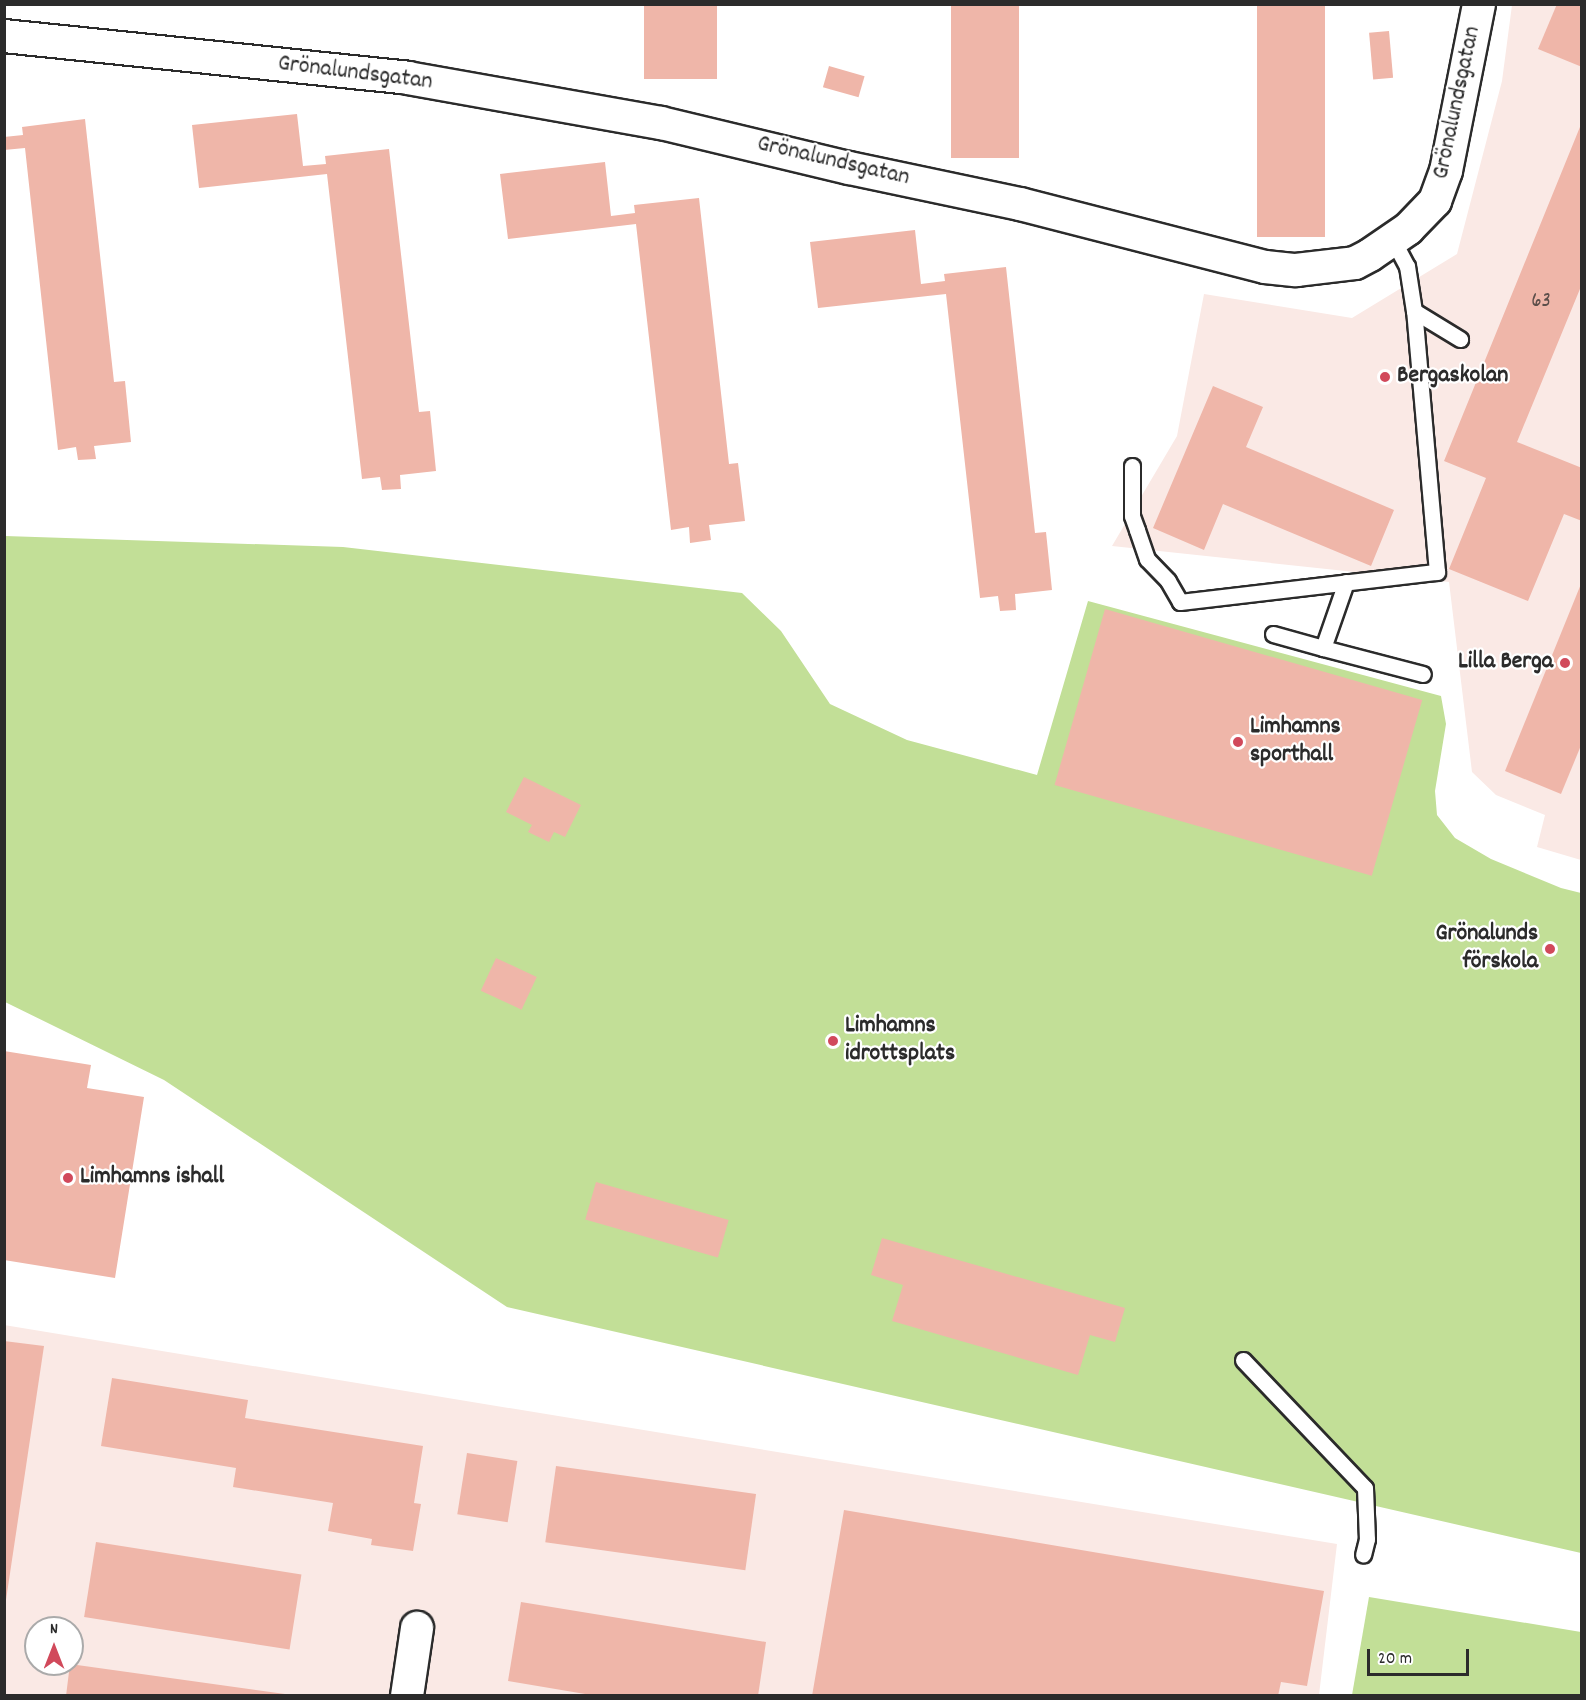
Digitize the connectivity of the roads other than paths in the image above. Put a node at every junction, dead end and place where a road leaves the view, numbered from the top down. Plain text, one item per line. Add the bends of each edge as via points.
1 (1479, 4) edge
2 (4, 36) edge
3 (1393, 240) junction
4 (1414, 311) junction
5 (1460, 339) dead end
6 (1132, 466) dead end
7 (1346, 582) junction
8 (1273, 634) dead end
9 (1323, 648) junction
10 (1423, 674) dead end
11 (1243, 1360) dead end
12 (1363, 1555) dead end
13 (417, 1628) dead end
14 (407, 1695) edge

1 - 3 street, Grönalundsgatan via 1435,201
2 - 3 street, Grönalundsgatan via 408,78 650,121 1028,206 1265,267 1296,270 1354,263
3 - 4 lane via 1407,266
4 - 5 lane
4 - 7 lane via 1437,572
6 - 7 lane via 1132,516 1147,559 1168,581 1180,602
7 - 9 lane
8 - 9 lane
9 - 10 lane
11 - 12 lane via 1365,1488 1367,1539
13 - 14 street

